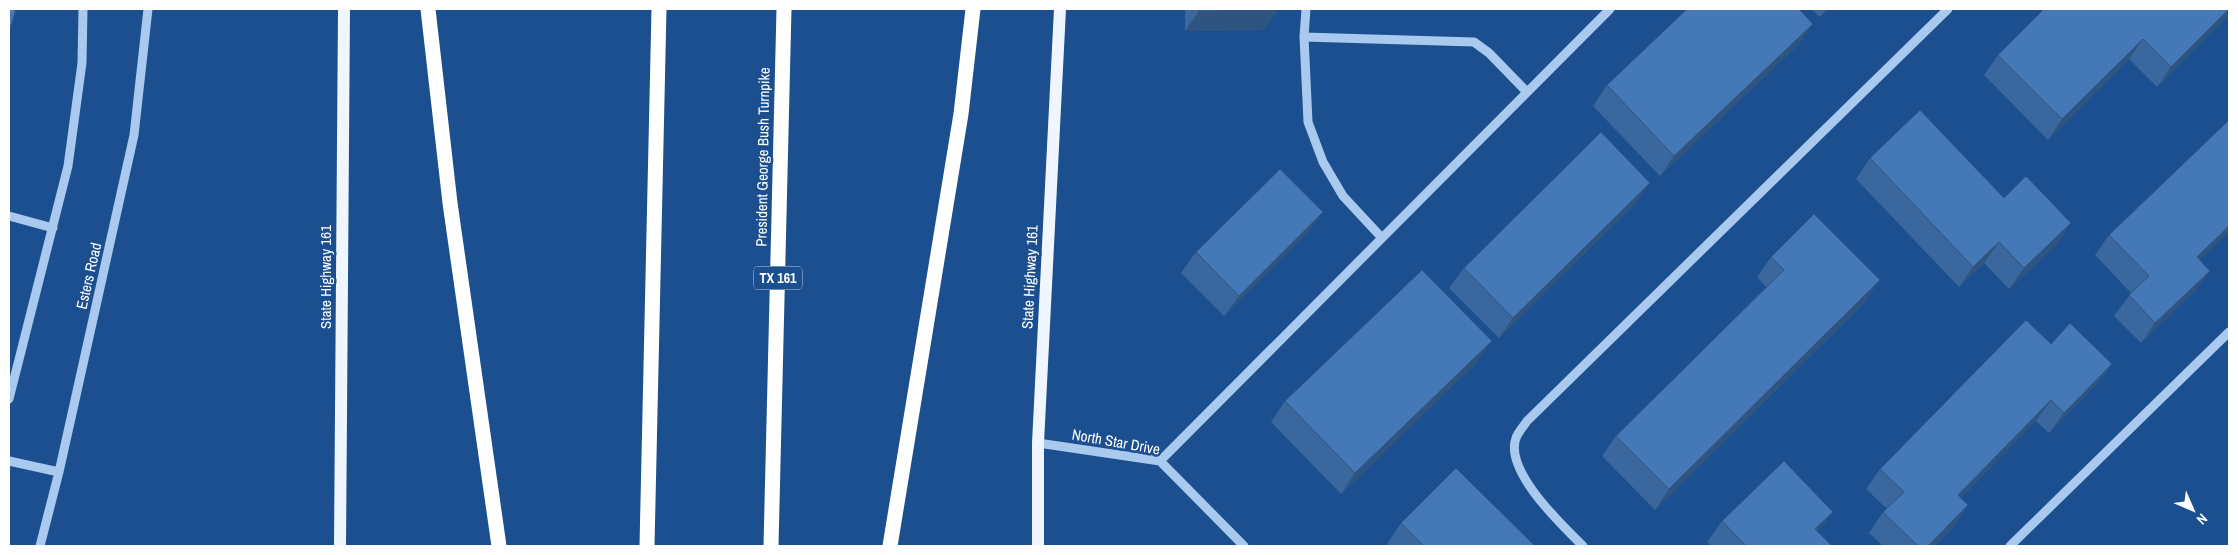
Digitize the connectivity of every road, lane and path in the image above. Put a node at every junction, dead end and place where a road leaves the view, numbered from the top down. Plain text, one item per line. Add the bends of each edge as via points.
1 (83, 9) edge
2 (148, 9) edge
3 (344, 9) edge
4 (428, 9) edge
5 (659, 9) edge
6 (784, 9) edge
7 (973, 9) edge
8 (1060, 9) edge
9 (1306, 9) edge
10 (1610, 9) edge
11 (1948, 9) edge
12 (1304, 37) junction
13 (1527, 92) junction
14 (9, 216) edge
15 (53, 228) junction
16 (1382, 238) junction
17 (2229, 332) edge
18 (9, 399) edge
19 (1038, 443) junction
20 (9, 461) edge
21 (1160, 461) junction
22 (59, 472) junction
23 (40, 546) edge
24 (340, 546) edge
25 (499, 546) edge
26 (647, 546) edge
27 (771, 546) edge
28 (890, 546) edge
29 (1038, 546) edge
30 (1244, 546) edge
31 (1583, 546) edge
32 (2010, 546) edge

1 - 15 street via 82,63 68,166
2 - 22 street, Esters Road via 134,135
3 - 24 main road, State Highway 161
4 - 25 highway via 450,203
5 - 26 highway
6 - 27 highway, President George Bush Turnpike / TX 161
7 - 28 highway via 961,114
8 - 19 main road, State Highway 161
9 - 12 street
10 - 13 street
11 - 31 street via 1527,422 1516,438 1516,461 1526,479 1542,504
12 - 13 street via 1474,42 1489,52
12 - 16 street via 1308,122 1323,162 1343,196
13 - 16 street
14 - 15 street
15 - 18 street
16 - 21 street
17 - 32 street
19 - 21 street, North Star Drive
19 - 29 main road, State Highway 161
20 - 22 street
21 - 30 street, North Star Drive
22 - 23 street, Esters Road

